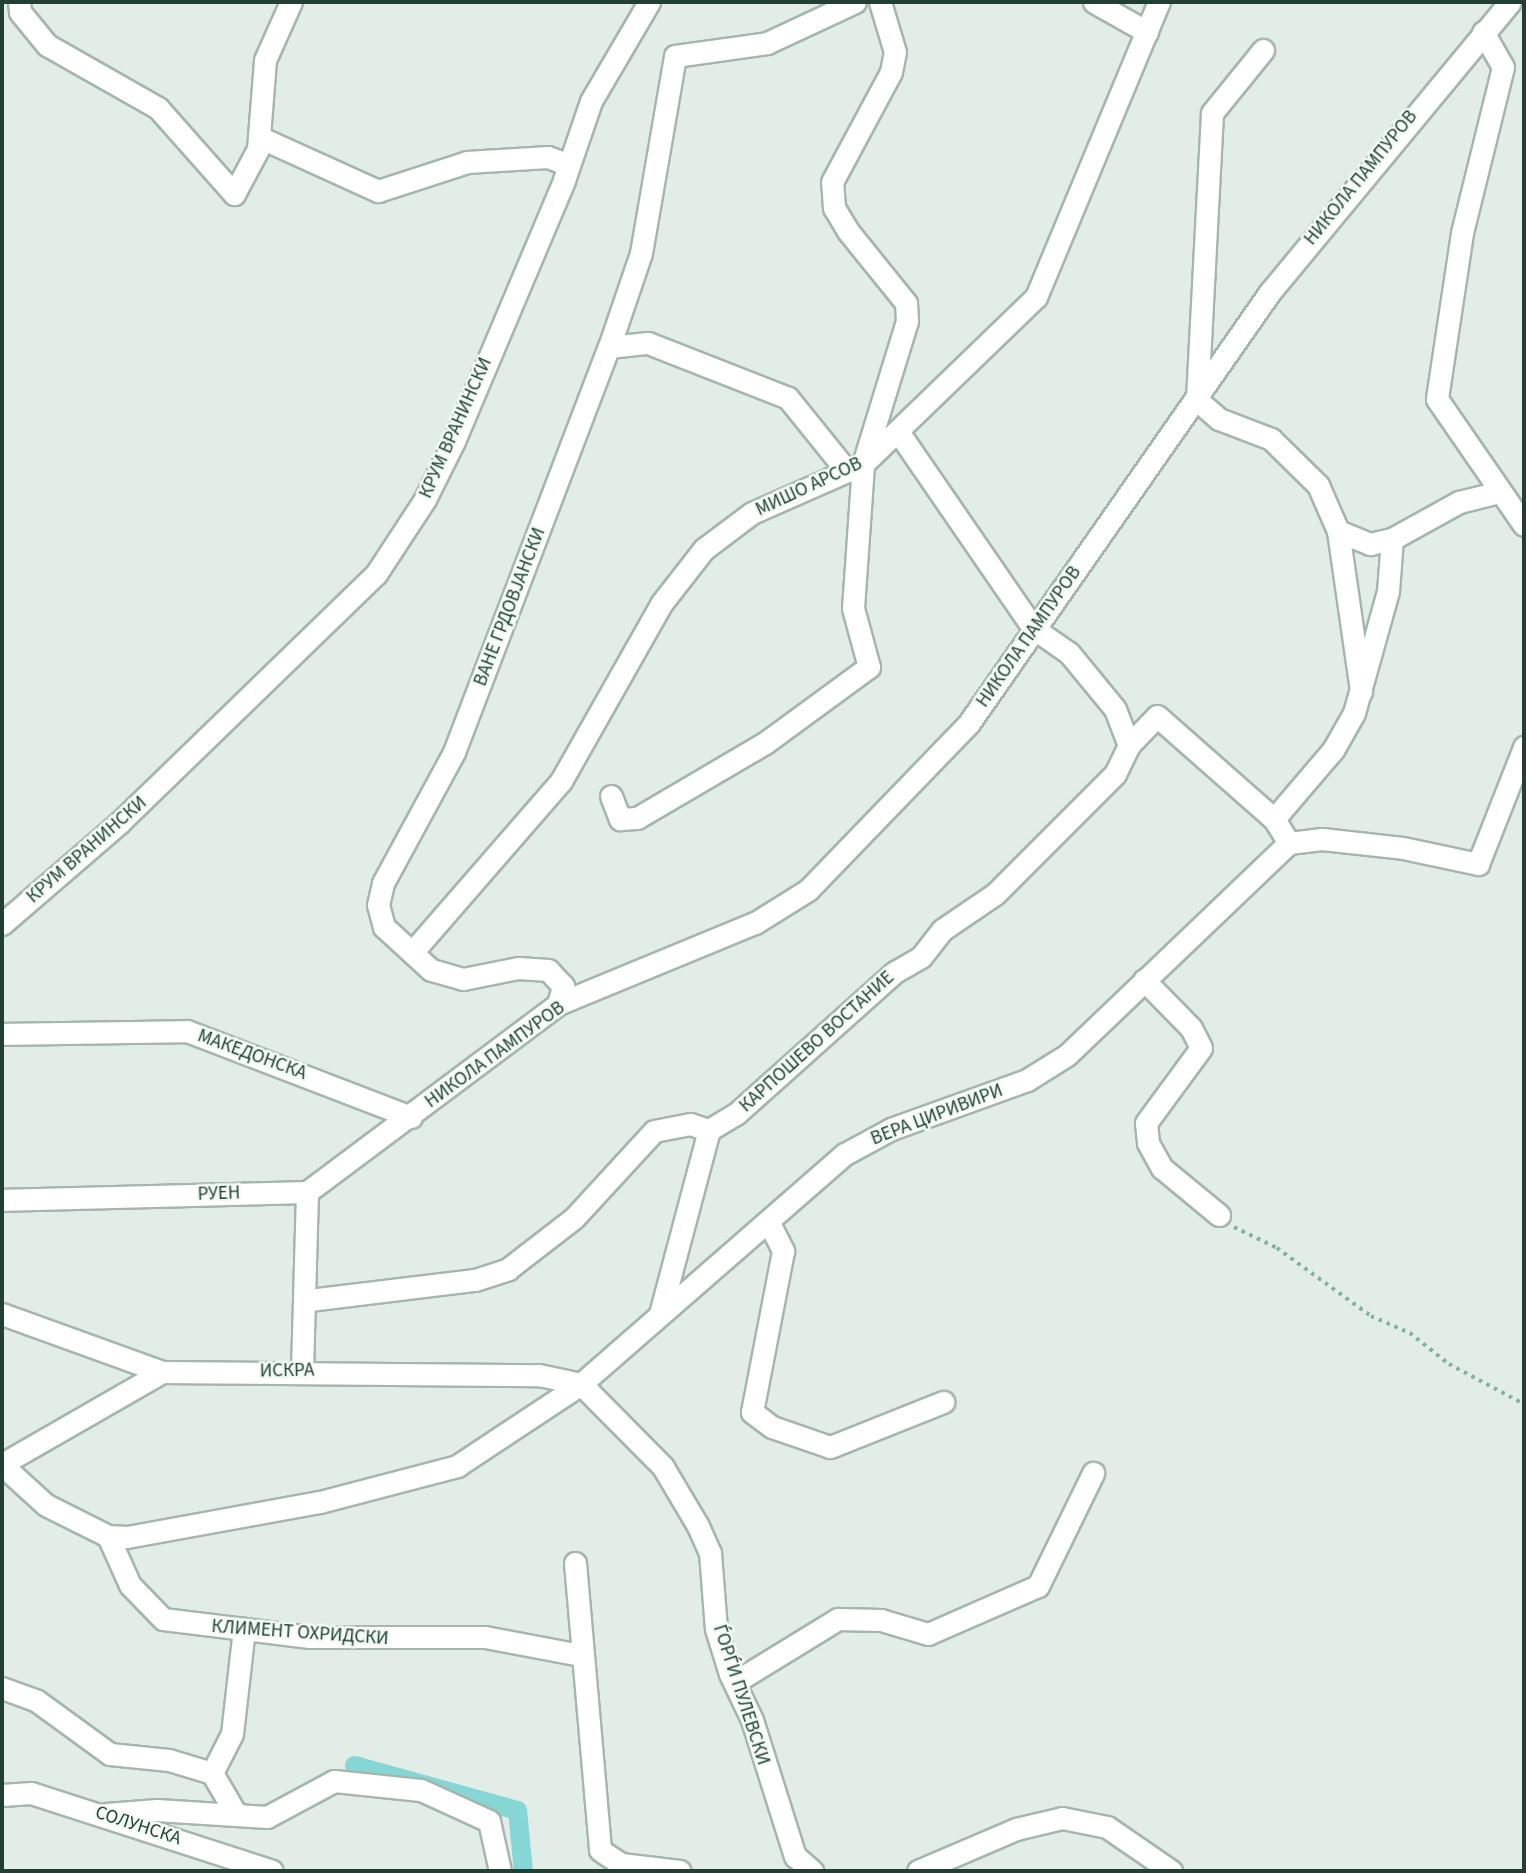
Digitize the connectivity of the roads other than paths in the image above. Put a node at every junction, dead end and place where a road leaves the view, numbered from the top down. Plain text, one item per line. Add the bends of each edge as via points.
1 (19, 2) edge
2 (291, 2) edge
3 (649, 2) edge
4 (855, 2) edge
5 (880, 2) edge
6 (1094, 2) edge
7 (1160, 2) edge
8 (1510, 2) edge
9 (1147, 32) junction
10 (1483, 32) junction
11 (1263, 50) dead end
12 (259, 137) junction
13 (569, 165) junction
14 (609, 347) junction
15 (1197, 400) junction
16 (899, 433) junction
17 (855, 467) junction
18 (1499, 492) junction
19 (1524, 525) edge
20 (1338, 530) junction
21 (1392, 539) junction
22 (1033, 628) junction
23 (1362, 693) junction
24 (1129, 745) junction
25 (1524, 747) edge
26 (611, 796) dead end
27 (1274, 819) junction
28 (1289, 843) junction
29 (2, 923) edge
30 (415, 950) junction
31 (1144, 980) junction
32 (558, 1004) junction
33 (2, 1034) edge
34 (411, 1117) junction
35 (709, 1130) junction
36 (307, 1192) junction
37 (2, 1200) edge
38 (1219, 1215) road end
39 (768, 1221) junction
40 (309, 1300) junction
41 (2, 1314) edge
42 (658, 1319) junction
43 (302, 1371) junction
44 (162, 1372) junction
45 (581, 1384) junction
46 (943, 1402) dead end
47 (2, 1464) edge
48 (1093, 1473) dead end
49 (108, 1536) junction
50 (575, 1563) dead end
51 (244, 1629) junction
52 (580, 1655) junction
53 (734, 1682) junction
54 (2, 1688) edge
55 (212, 1773) junction
56 (2, 1795) edge
57 (106, 1814) junction
58 (236, 1814) junction
59 (272, 1871) edge
60 (500, 1871) edge
61 (680, 1871) edge
62 (812, 1871) edge
63 (918, 1871) edge
64 (1171, 1871) edge

1 - 12 street via 20,12 47,45 158,108 225,190 234,194 245,181
2 - 12 street via 265,60
3 - 13 street, КРУМ ВРАНИНСКИ via 601,79
4 - 14 street, ВАНЕ ГРДОВЈАНСКИ via 767,43 675,56 641,253
5 - 17 street via 895,52 891,72 832,182 834,208 906,303 907,321
6 - 9 street
7 - 9 street, МИШО АРСОВ
8 - 10 street, НИКОЛА ПАМПУРОВ
9 - 16 street, МИШО АРСОВ via 1049,275 1011,325
10 - 15 street, НИКОЛА ПАМПУРОВ via 1323,224
10 - 18 street via 1503,67 1462,233 1437,399
11 - 15 street via 1212,113
12 - 13 street via 378,191 467,162 548,157
13 - 29 street, КРУМ ВРАНИНСКИ via 454,441 376,574 130,813
14 - 17 street via 648,344 788,398
14 - 30 street, ВАНЕ ГРДОВЈАНСКИ via 454,752 383,883 378,905 384,927
15 - 20 street via 1219,419 1271,439 1318,485
15 - 22 street, НИКОЛА ПАМПУРОВ
16 - 17 street, МИШО АРСОВ
16 - 22 street
17 - 26 street via 853,608 870,653 863,674 765,743 637,818 620,819
17 - 30 street, МИШО АРСОВ via 752,513 704,548 661,604 561,781
18 - 19 street
18 - 21 street via 1459,502
20 - 21 street via 1370,544
20 - 23 street
21 - 23 street via 1388,591
22 - 24 street via 1094,681 1115,709
22 - 32 street, НИКОЛА ПАМПУРОВ via 969,723 808,890 755,923
23 - 27 street via 1334,750
24 - 27 street, КАРПОШЕВО ВОСТАНИЕ via 1157,716
24 - 35 street, КАРПОШЕВО ВОСТАНИЕ via 1115,774 995,894 942,930 922,957 895,972 766,1091
25 - 28 street via 1478,864 1403,848 1321,839
27 - 28 street
28 - 31 street, ВЕРА ЦИРИВИРИ
30 - 32 street, ВАНЕ ГРДОВЈАНСКИ via 446,977 548,970 563,986
31 - 38 street via 1191,1028 1201,1048 1146,1123 1148,1143 1162,1168
31 - 39 street, ВЕРА ЦИРИВИРИ via 1045,1070 869,1139
32 - 34 street, НИКОЛА ПАМПУРОВ
33 - 34 street, МАКЕДОНСКА via 187,1031
34 - 36 street
35 - 40 street via 690,1124 654,1131 574,1218 508,1269 475,1280
35 - 42 street
36 - 37 street, РУЕН
36 - 40 street
39 - 42 street, ВЕРА ЦИРИВИРИ
39 - 46 street via 783,1251 752,1412 772,1427 830,1447
40 - 43 street
41 - 44 street, ИСКРА
42 - 45 street, ВЕРА ЦИРИВИРИ
43 - 44 street, ИСКРА
43 - 45 street, ИСКРА via 539,1375
44 - 47 street
45 - 49 street, ВЕРА ЦИРИВИРИ via 457,1466 320,1502 141,1536
45 - 53 street, ЃОРЃИ ПУЛЕВСКИ via 663,1467 698,1526 710,1553 716,1629
47 - 49 street via 46,1505
48 - 53 street via 1038,1586 928,1634 881,1620 838,1619
49 - 51 street, КЛИМЕНТ ОХРИДСКИ via 149,1611 195,1626
50 - 52 street
51 - 52 street, КЛИМЕНТ ОХРИДСКИ via 377,1641 485,1637
51 - 55 street via 232,1734
52 - 61 street via 600,1850 621,1864
53 - 62 street, ЃОРЃИ ПУЛЕВСКИ via 795,1856
54 - 55 street via 37,1701 110,1754 169,1760
55 - 58 street
56 - 57 street, СОЛУНСКА via 31,1793
57 - 58 street
57 - 59 street, СОЛУНСКА
58 - 60 street via 267,1817 288,1811 334,1781 421,1790 489,1821
63 - 64 street via 1016,1829 1062,1818 1107,1827

